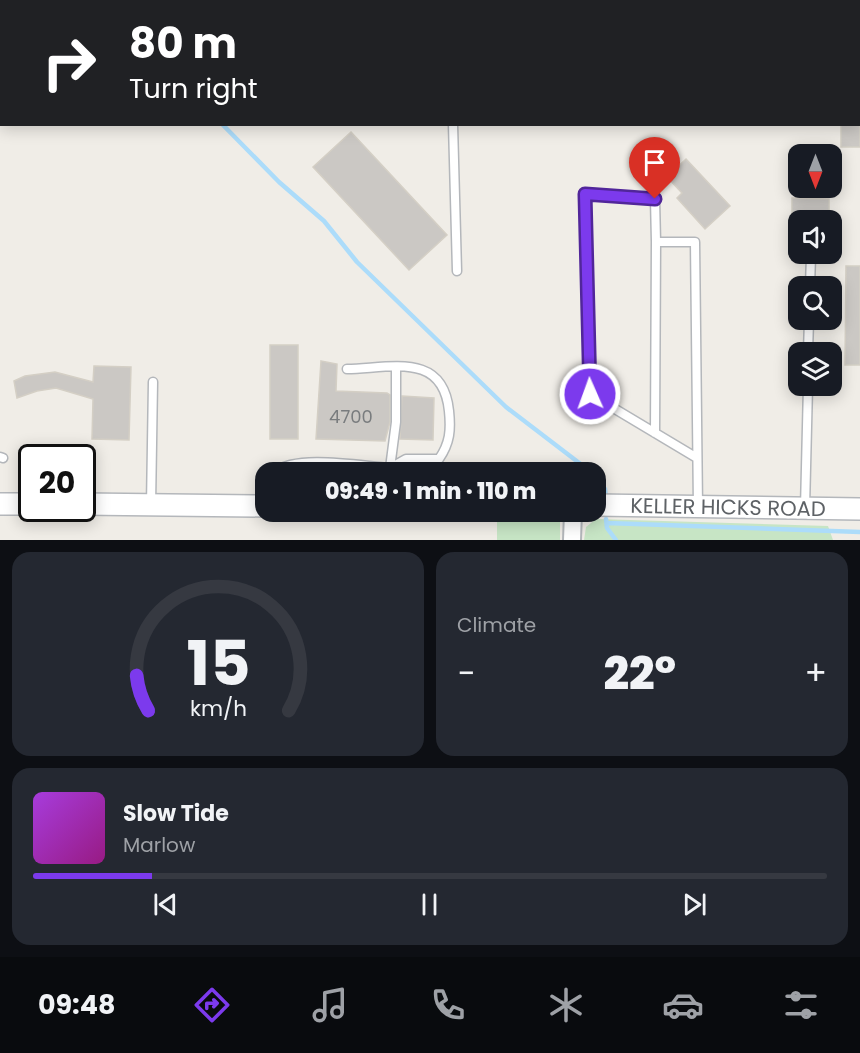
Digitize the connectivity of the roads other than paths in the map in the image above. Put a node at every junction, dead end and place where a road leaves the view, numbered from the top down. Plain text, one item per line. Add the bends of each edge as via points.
1 (453, 126) edge
2 (656, 242) junction
3 (457, 271) dead end
4 (396, 368) junction
5 (347, 369) dead end
6 (153, 382) dead end
7 (808, 396) edge
8 (655, 433) junction
9 (698, 458) junction
10 (391, 462) edge
11 (402, 462) edge
12 (0, 504) edge
13 (18, 504) edge
14 (96, 504) edge
15 (151, 505) junction
16 (255, 506) edge
17 (606, 506) edge
18 (698, 507) junction
19 (805, 508) junction
20 (860, 509) edge
21 (573, 522) edge
22 (573, 540) edge

1 - 3 lane
2 - 8 lane
2 - 8 lane via 655,199 585,194 590,394
2 - 9 lane via 696,242
4 - 5 lane
4 - 10 lane
4 - 11 lane via 422,368 439,378 447,394 450,445 439,459
6 - 15 lane
7 - 19 lane
8 - 9 lane
9 - 18 lane
12 - 13 street
14 - 15 street
15 - 16 street
17 - 18 street, KELLER HICKS ROAD
18 - 19 street, KELLER HICKS ROAD
19 - 20 street, KELLER HICKS ROAD
21 - 22 street

